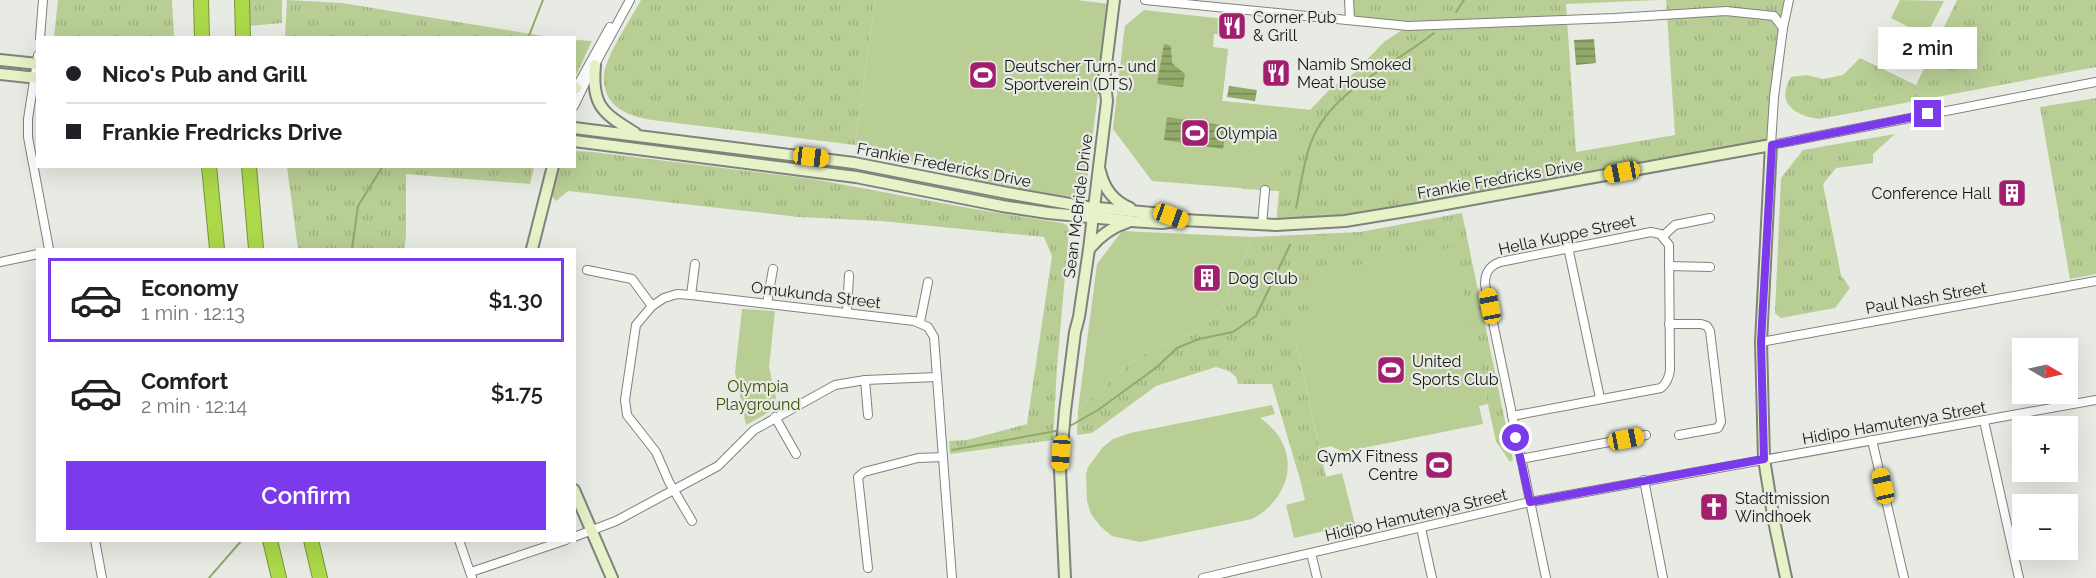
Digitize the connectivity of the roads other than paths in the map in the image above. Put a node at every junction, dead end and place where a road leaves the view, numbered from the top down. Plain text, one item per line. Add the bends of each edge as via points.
1 (43, 0) edge
2 (201, 0) edge
3 (242, 0) edge
4 (628, 0) edge
5 (1114, 0) edge
6 (1145, 0) edge
7 (1349, 0) edge
8 (1789, 0) edge
9 (1350, 20) junction
10 (1783, 28) junction
11 (40, 36) edge
12 (202, 36) edge
13 (243, 36) edge
14 (0, 60) edge
15 (36, 61) edge
16 (595, 65) junction
17 (0, 74) edge
18 (36, 78) edge
19 (1105, 82) junction
20 (2096, 82) edge
21 (576, 88) edge
22 (576, 102) edge
23 (576, 128) edge
24 (638, 135) junction
25 (576, 141) edge
26 (1772, 145) junction
27 (1099, 165) junction
28 (209, 168) edge
29 (249, 168) edge
30 (546, 168) edge
31 (552, 168) edge
32 (1266, 190) dead end
33 (1090, 212) junction
34 (1140, 212) junction
35 (1710, 218) dead end
36 (1183, 220) junction
37 (1131, 221) junction
38 (1262, 225) junction
39 (1663, 236) junction
40 (1568, 247) junction
41 (49, 248) edge
42 (217, 248) edge
43 (256, 248) edge
44 (527, 248) edge
45 (532, 248) edge
46 (1089, 249) junction
47 (36, 254) edge
48 (0, 262) edge
49 (695, 264) dead end
50 (1669, 266) junction
51 (1710, 267) dead end
52 (773, 269) dead end
53 (587, 270) dead end
54 (849, 275) dead end
55 (2096, 281) edge
56 (928, 282) dead end
57 (691, 295) junction
58 (767, 303) junction
59 (652, 306) junction
60 (847, 312) junction
61 (920, 322) junction
62 (1669, 324) junction
63 (1074, 332) junction
64 (1761, 342) junction
65 (937, 377) junction
66 (865, 380) junction
67 (1600, 398) junction
68 (2096, 400) edge
69 (868, 415) dead end
70 (1512, 416) junction
71 (775, 417) junction
72 (1984, 421) junction
73 (1646, 435) dead end
74 (1679, 435) dead end
75 (1872, 440) junction
76 (796, 454) dead end
77 (943, 457) junction
78 (1521, 459) junction
79 (1764, 459) junction
80 (1644, 480) junction
81 (674, 489) junction
82 (576, 494) edge
83 (1530, 502) junction
84 (692, 521) dead end
85 (1420, 528) junction
86 (593, 531) junction
87 (576, 536) edge
88 (95, 542) edge
89 (270, 542) edge
90 (311, 542) edge
91 (460, 542) edge
92 (561, 542) edge
93 (1311, 553) junction
94 (868, 568) dead end
95 (471, 575) edge
96 (102, 578) edge
97 (279, 578) edge
98 (320, 578) edge
99 (612, 578) edge
100 (952, 578) edge
101 (1065, 578) edge
102 (1203, 578) edge
103 (1317, 578) edge
104 (1432, 578) edge
105 (1546, 578) edge
106 (1663, 578) edge
107 (1786, 578) edge
108 (1904, 578) edge
109 (2019, 578) edge

1 - 11 street
2 - 12 highway
3 - 13 highway
4 - 16 street
4 - 21 street
5 - 19 main road, Sean McBride Drive
6 - 9 street
7 - 9 street
8 - 10 street
9 - 10 street via 1425,27 1726,11 1774,16
10 - 26 street
14 - 15 main road
16 - 22 street
16 - 24 main road via 595,91 602,109
17 - 18 main road
18 - 41 street via 28,137
19 - 27 main road, Sean McBride Drive via 1107,101
19 - 33 main road, Sean McBride Drive
20 - 26 street, Frankie Fredricks Drive
23 - 24 main road, Frankie Fredericks Drive
24 - 33 main road, Frankie Fredericks Drive via 854,162
25 - 33 main road, Frankie Fredericks Drive via 856,177 1002,206
26 - 38 main road, Frankie Fredricks Drive via 1367,218
26 - 64 main road
27 - 33 main road, Sean McBride Drive
27 - 34 main road via 1108,192 1122,205
28 - 42 highway
29 - 43 highway
30 - 44 main road
31 - 45 main road
32 - 38 street
33 - 34 main road, Frankie Fredricks Drive
33 - 37 main road, Frankie Fredricks Drive
33 - 46 main road, Sean McBride Drive
33 - 63 main road, Sean McBride Drive via 1073,316
34 - 36 main road, Frankie Fredricks Drive
35 - 39 street via 1675,225
36 - 37 main road, Frankie Fredricks Drive
36 - 38 main road, Frankie Fredricks Drive
37 - 46 main road via 1109,230
39 - 40 street, Hella Kuppe Street via 1651,232
39 - 50 street via 1669,245
40 - 67 street
40 - 70 street, Hella Kuppe Street via 1493,264 1485,276
46 - 63 main road, Sean McBride Drive
47 - 48 street
49 - 57 street
50 - 51 street
50 - 62 street
52 - 58 street
53 - 59 street via 632,279
54 - 60 street
55 - 64 street, Paul Nash Street
56 - 61 street
57 - 58 street, Omukunda Street
57 - 59 street, Omukunda Street via 670,295
58 - 60 street, Omukunda Street
59 - 81 street via 641,317 634,334 626,408 627,415 656,452
60 - 61 street, Omukunda Street
61 - 65 street via 933,334
62 - 67 street via 1670,370 1665,384 1661,388
62 - 74 street via 1701,324 1710,331 1721,422 1718,428
63 - 101 main road, Sean McBride Drive via 1060,470
64 - 79 main road
65 - 66 street
65 - 77 street
66 - 69 street
66 - 71 street via 835,385
67 - 70 street
68 - 72 street, Hidipo Hamutenya Street
70 - 78 street, Hella Kuppe Street
71 - 76 street
71 - 81 street via 754,430 718,465
72 - 75 street, Hidipo Hamutenya Street
72 - 109 street
73 - 78 street
75 - 79 street, Hidipo Hamutenya Street
75 - 108 street
77 - 94 street via 918,458 858,477
77 - 100 street
78 - 83 street, Hella Kuppe Street
79 - 80 street, Hidipo Hamutenya Street
79 - 107 main road
80 - 83 street, Hidipo Hamutenya Street
80 - 106 street
81 - 84 street
81 - 86 street
82 - 86 main road
83 - 85 street, Hidipo Hamutenya Street
83 - 105 street, Hella Kuppe Street
85 - 93 street, Hidipo Hamutenya Street
85 - 104 street
86 - 87 street
86 - 99 main road
88 - 96 street
89 - 97 highway
90 - 98 highway
91 - 95 street
92 - 95 street
93 - 102 street, Hidipo Hamutenya Street
93 - 103 street

